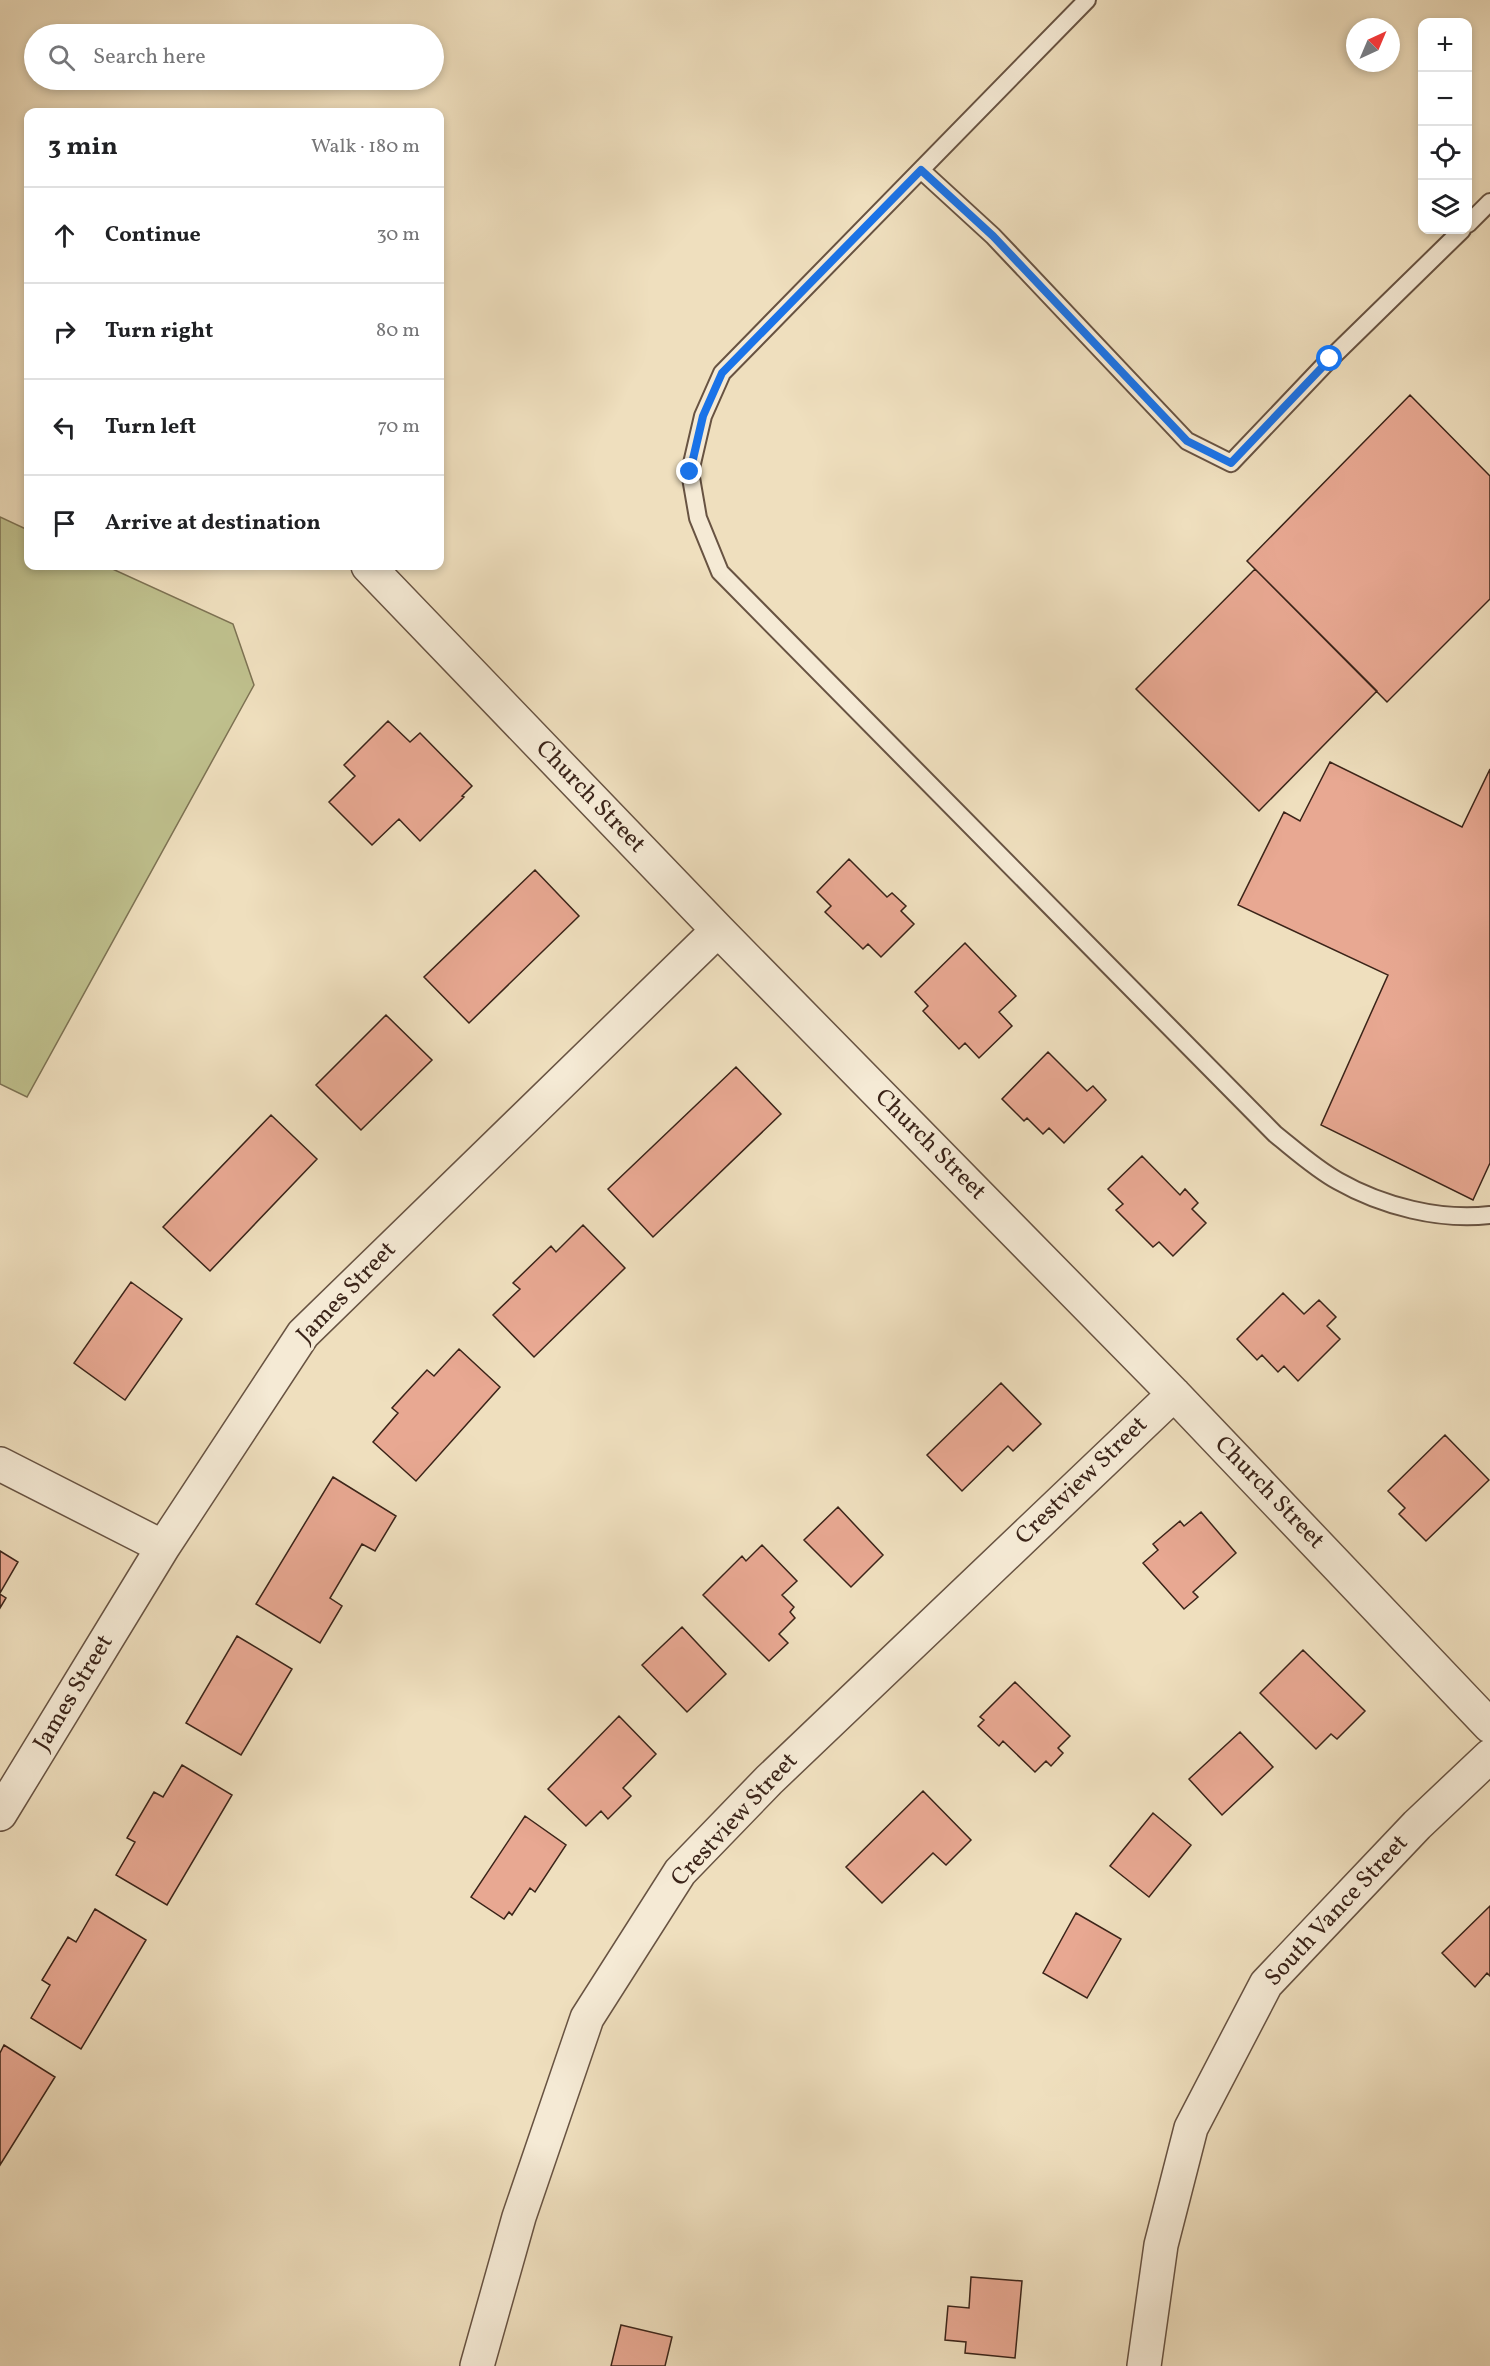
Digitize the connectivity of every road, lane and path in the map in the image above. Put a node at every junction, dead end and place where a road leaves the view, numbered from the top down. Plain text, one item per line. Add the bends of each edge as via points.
1 (1087, 0) edge
2 (921, 170) junction
3 (1490, 202) edge
4 (1472, 219) edge
5 (1458, 234) edge
6 (372, 570) edge
7 (718, 930) junction
8 (1490, 1215) edge
9 (1174, 1394) junction
10 (0, 1464) edge
11 (163, 1547) junction
12 (1490, 1726) edge
13 (1490, 1756) edge
14 (0, 1814) edge
15 (477, 2366) edge
16 (1144, 2366) edge

1 - 2 lane
2 - 5 lane via 993,236 1187,441 1231,463
2 - 8 lane via 722,373 703,416 690,472 698,518 720,572 1275,1134 1338,1181 1396,1206 1468,1218
3 - 4 lane
6 - 7 street, Church Street
7 - 9 street, Church Street
7 - 11 street, James Street via 303,1334
9 - 12 street, Church Street
9 - 15 street, Crestview Street via 769,1780 680,1872 587,2018 519,2217
10 - 11 street
11 - 14 street, James Street
13 - 16 street, South Vance Street via 1417,1825 1266,1984 1191,2128 1161,2245

